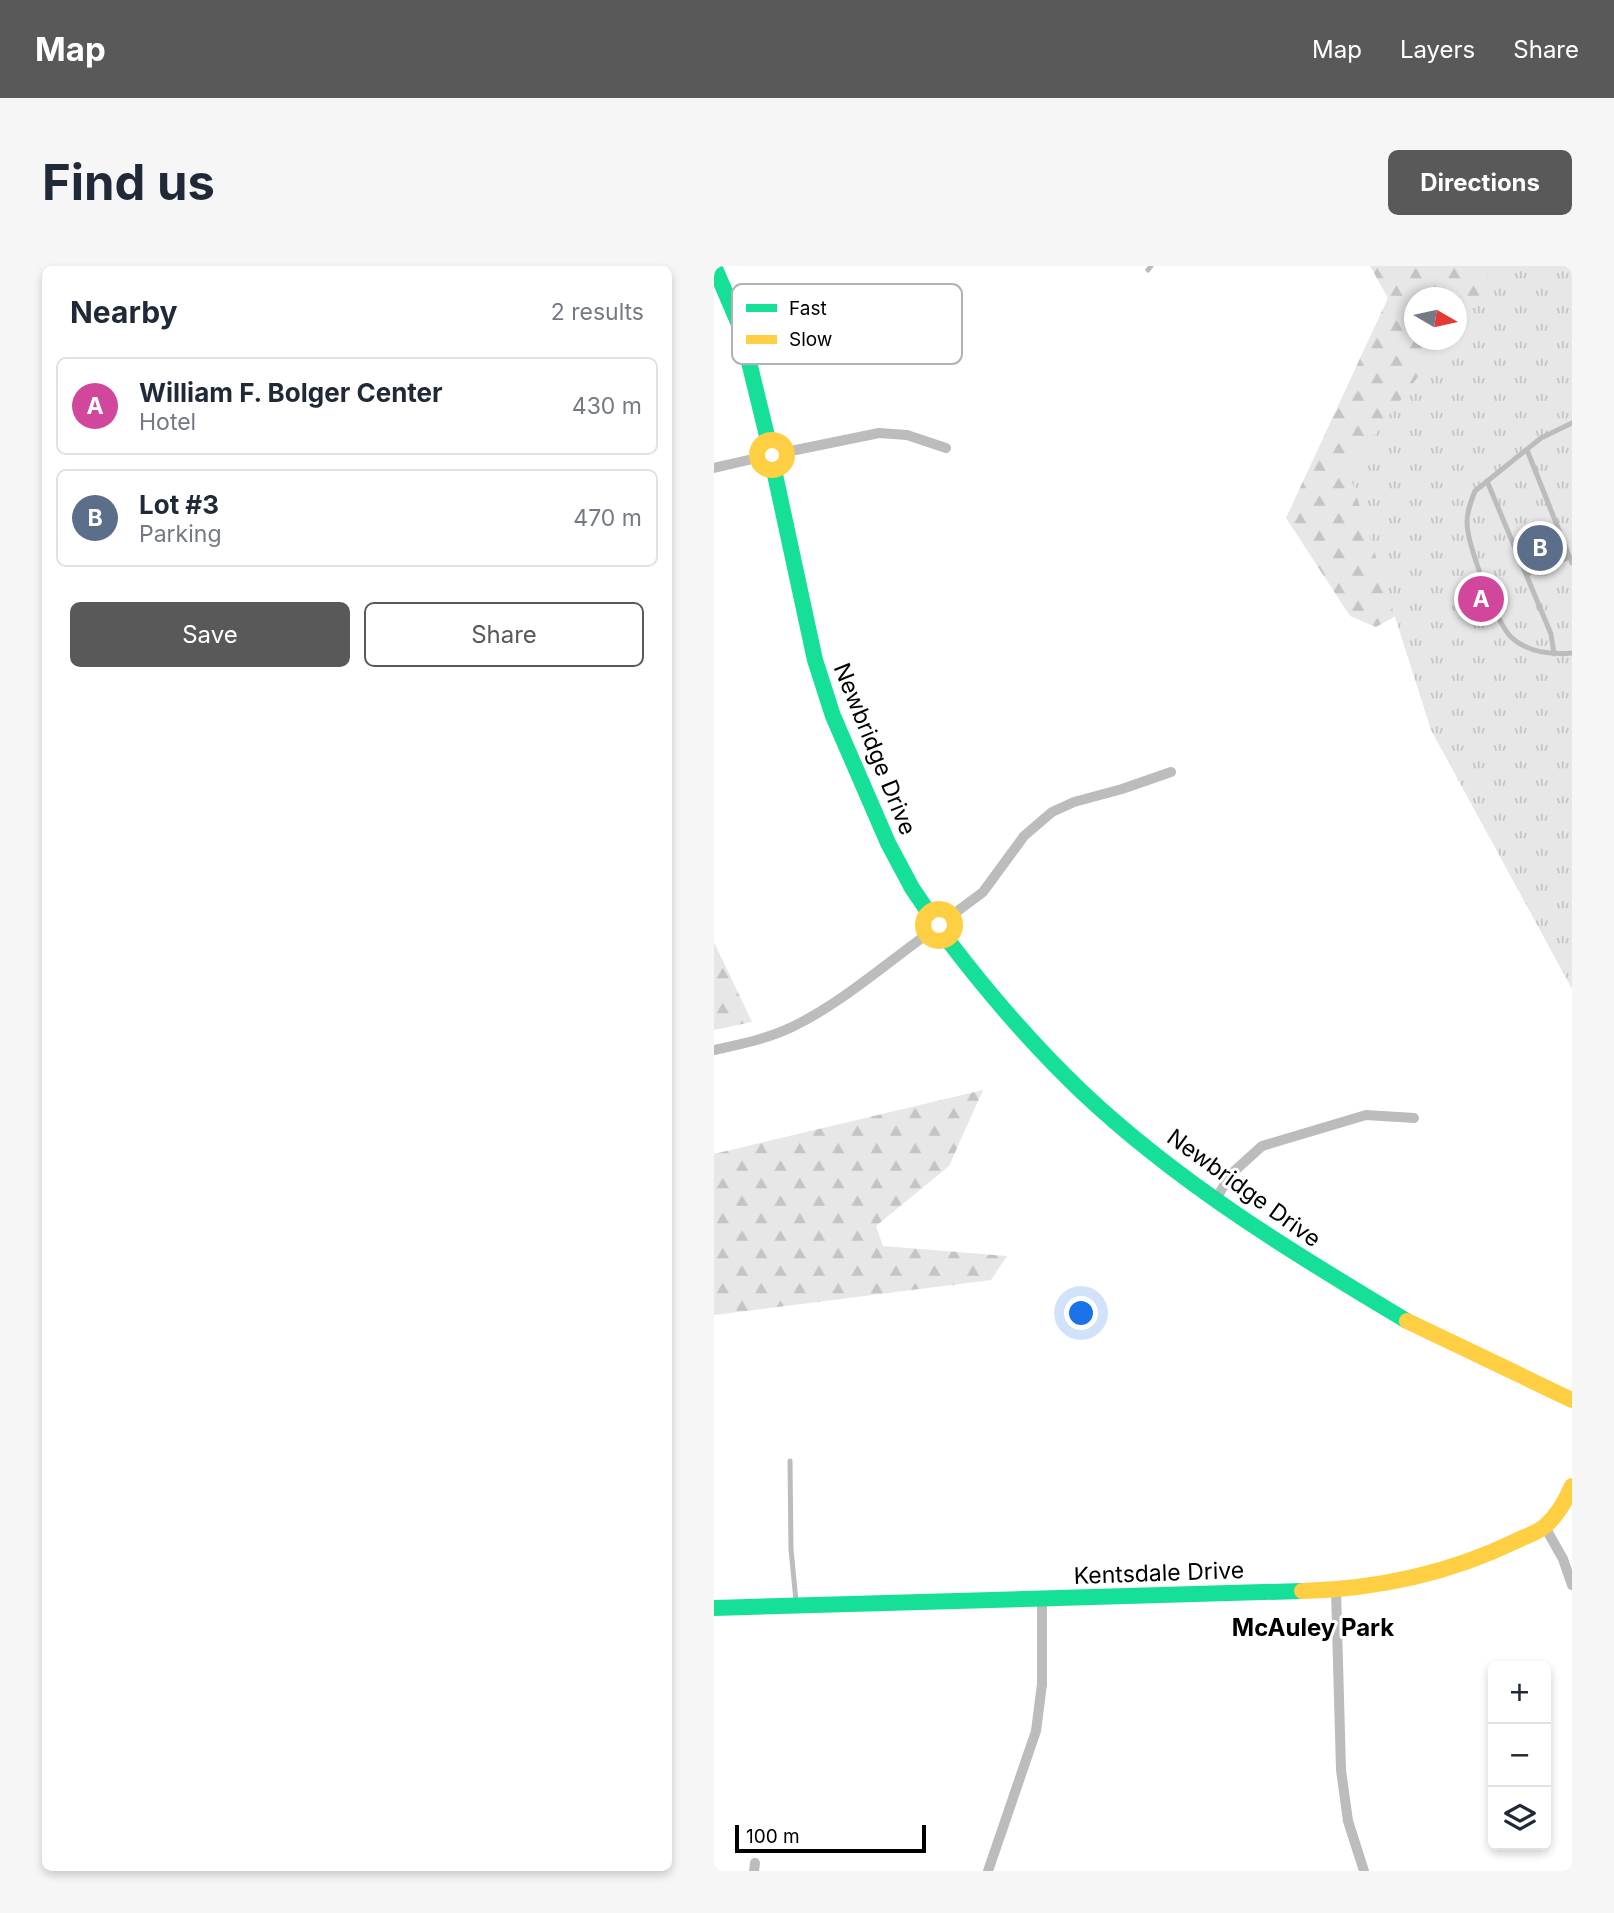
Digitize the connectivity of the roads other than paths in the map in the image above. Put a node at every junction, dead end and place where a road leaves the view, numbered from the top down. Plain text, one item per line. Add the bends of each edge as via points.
1 (714, 266) edge
2 (732, 301) edge
3 (750, 364) edge
4 (1572, 423) edge
5 (768, 440) junction
6 (946, 448) dead end
7 (1527, 450) junction
8 (786, 452) junction
9 (757, 458) junction
10 (714, 468) edge
11 (774, 470) junction
12 (1487, 481) junction
13 (1571, 560) edge
14 (1527, 574) junction
15 (1572, 653) edge
16 (1553, 654) junction
17 (1171, 772) dead end
18 (929, 913) junction
19 (951, 916) junction
20 (926, 935) junction
21 (947, 939) junction
22 (714, 1050) edge
23 (1414, 1118) dead end
24 (1215, 1201) junction
25 (1572, 1400) edge
26 (790, 1461) dead end
27 (1572, 1486) edge
28 (1545, 1527) junction
29 (1572, 1586) edge
30 (1336, 1590) junction
31 (1042, 1600) junction
32 (797, 1604) junction
33 (714, 1608) edge
34 (988, 1871) edge
35 (1364, 1871) edge

1 - 2 street
3 - 5 street
4 - 7 lane
5 - 8 street via 780,442
5 - 9 street via 758,448
6 - 8 street via 908,435 878,433
7 - 12 lane
7 - 13 lane
8 - 11 street via 784,464
9 - 10 street
9 - 11 street via 762,467
11 - 18 street, Newbridge Drive via 815,660 833,716 888,843
12 - 14 lane
12 - 16 lane via 1470,503 1471,547 1510,636 1525,647
13 - 14 lane
14 - 16 lane via 1551,634
15 - 16 lane
17 - 19 street via 1052,812 1024,836 983,892
18 - 19 street via 943,911
18 - 20 street via 923,921
19 - 21 street via 954,926
20 - 21 street via 938,941
20 - 22 street via 826,1008 792,1027
21 - 24 street, Newbridge Drive via 1041,1052 1122,1127
23 - 24 street via 1366,1115 1262,1146 1230,1175
24 - 25 street, Newbridge Drive via 1310,1264 1435,1336
26 - 32 lane
27 - 28 street, Kentsdale Drive
28 - 29 street
28 - 30 street, Kentsdale Drive via 1459,1564 1382,1584
30 - 31 street, Kentsdale Drive
30 - 35 street via 1340,1770 1348,1821
31 - 32 street, Kentsdale Drive
31 - 34 street via 1042,1684 1036,1731
32 - 33 street, Kentsdale Drive

